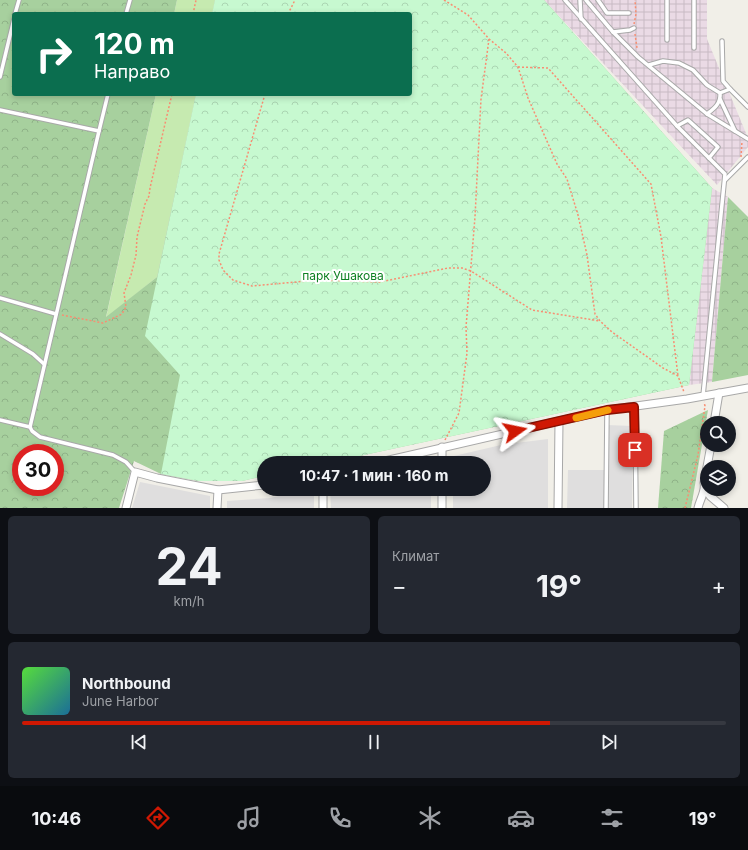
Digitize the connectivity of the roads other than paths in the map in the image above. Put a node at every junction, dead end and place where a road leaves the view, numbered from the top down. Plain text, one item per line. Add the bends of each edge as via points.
1 (19, 0) edge
2 (130, 0) edge
3 (565, 0) edge
4 (580, 0) edge
5 (586, 0) edge
6 (598, 0) edge
7 (667, 0) edge
8 (694, 0) edge
9 (16, 12) edge
10 (127, 12) edge
11 (629, 13) dead end
12 (581, 19) junction
13 (12, 27) edge
14 (634, 28) dead end
15 (613, 32) junction
16 (667, 40) dead end
17 (722, 41) dead end
18 (694, 48) dead end
19 (649, 65) junction
20 (0, 77) edge
21 (730, 90) junction
22 (720, 92) junction
23 (108, 96) edge
24 (720, 99) junction
25 (748, 107) edge
26 (0, 110) edge
27 (707, 114) junction
28 (677, 126) junction
29 (99, 130) junction
30 (735, 131) junction
31 (748, 139) edge
32 (748, 157) edge
33 (709, 158) junction
34 (724, 181) junction
35 (0, 298) edge
36 (56, 314) junction
37 (0, 334) edge
38 (44, 364) junction
39 (748, 388) edge
40 (719, 393) junction
41 (703, 396) junction
42 (634, 407) junction
43 (607, 410) junction
44 (715, 416) edge
45 (0, 420) edge
46 (559, 422) junction
47 (30, 427) junction
48 (442, 447) junction
49 (405, 456) edge
50 (442, 456) edge
51 (135, 472) junction
52 (257, 486) edge
53 (218, 490) junction
54 (323, 496) edge
55 (442, 496) edge
56 (701, 496) edge
57 (710, 496) edge
58 (126, 508) edge
59 (218, 508) edge
60 (323, 508) edge
61 (442, 508) edge
62 (558, 508) edge
63 (606, 508) edge
64 (636, 508) edge
65 (698, 508) edge
66 (723, 508) edge

1 - 9 lane
2 - 10 lane
3 - 12 lane
4 - 12 lane
5 - 15 lane
6 - 11 lane via 607,13
7 - 16 lane
8 - 18 lane
12 - 28 lane
13 - 20 lane
14 - 15 lane
15 - 19 lane
17 - 21 lane via 723,81
19 - 22 lane via 663,61 679,63 693,70 707,84
19 - 27 lane
21 - 22 lane
21 - 25 lane
22 - 24 lane
23 - 29 lane
24 - 27 lane via 715,108
24 - 30 lane
26 - 29 lane
27 - 30 lane
28 - 33 lane
28 - 33 lane via 688,120 718,148
29 - 36 lane
30 - 31 lane
32 - 34 lane
33 - 34 lane via 725,174
34 - 41 lane
35 - 36 lane
36 - 38 lane
37 - 38 lane via 33,354
38 - 47 lane
39 - 40 street
40 - 41 street
40 - 44 street
41 - 42 street
42 - 43 street
42 - 64 lane
43 - 46 street
43 - 63 lane
45 - 47 lane
46 - 48 street
46 - 62 street
47 - 51 lane via 40,437 113,455 126,462
48 - 49 street
48 - 50 street
51 - 53 street
51 - 58 street
52 - 53 street
53 - 59 street
54 - 60 street
55 - 61 street
56 - 65 street
57 - 66 street

